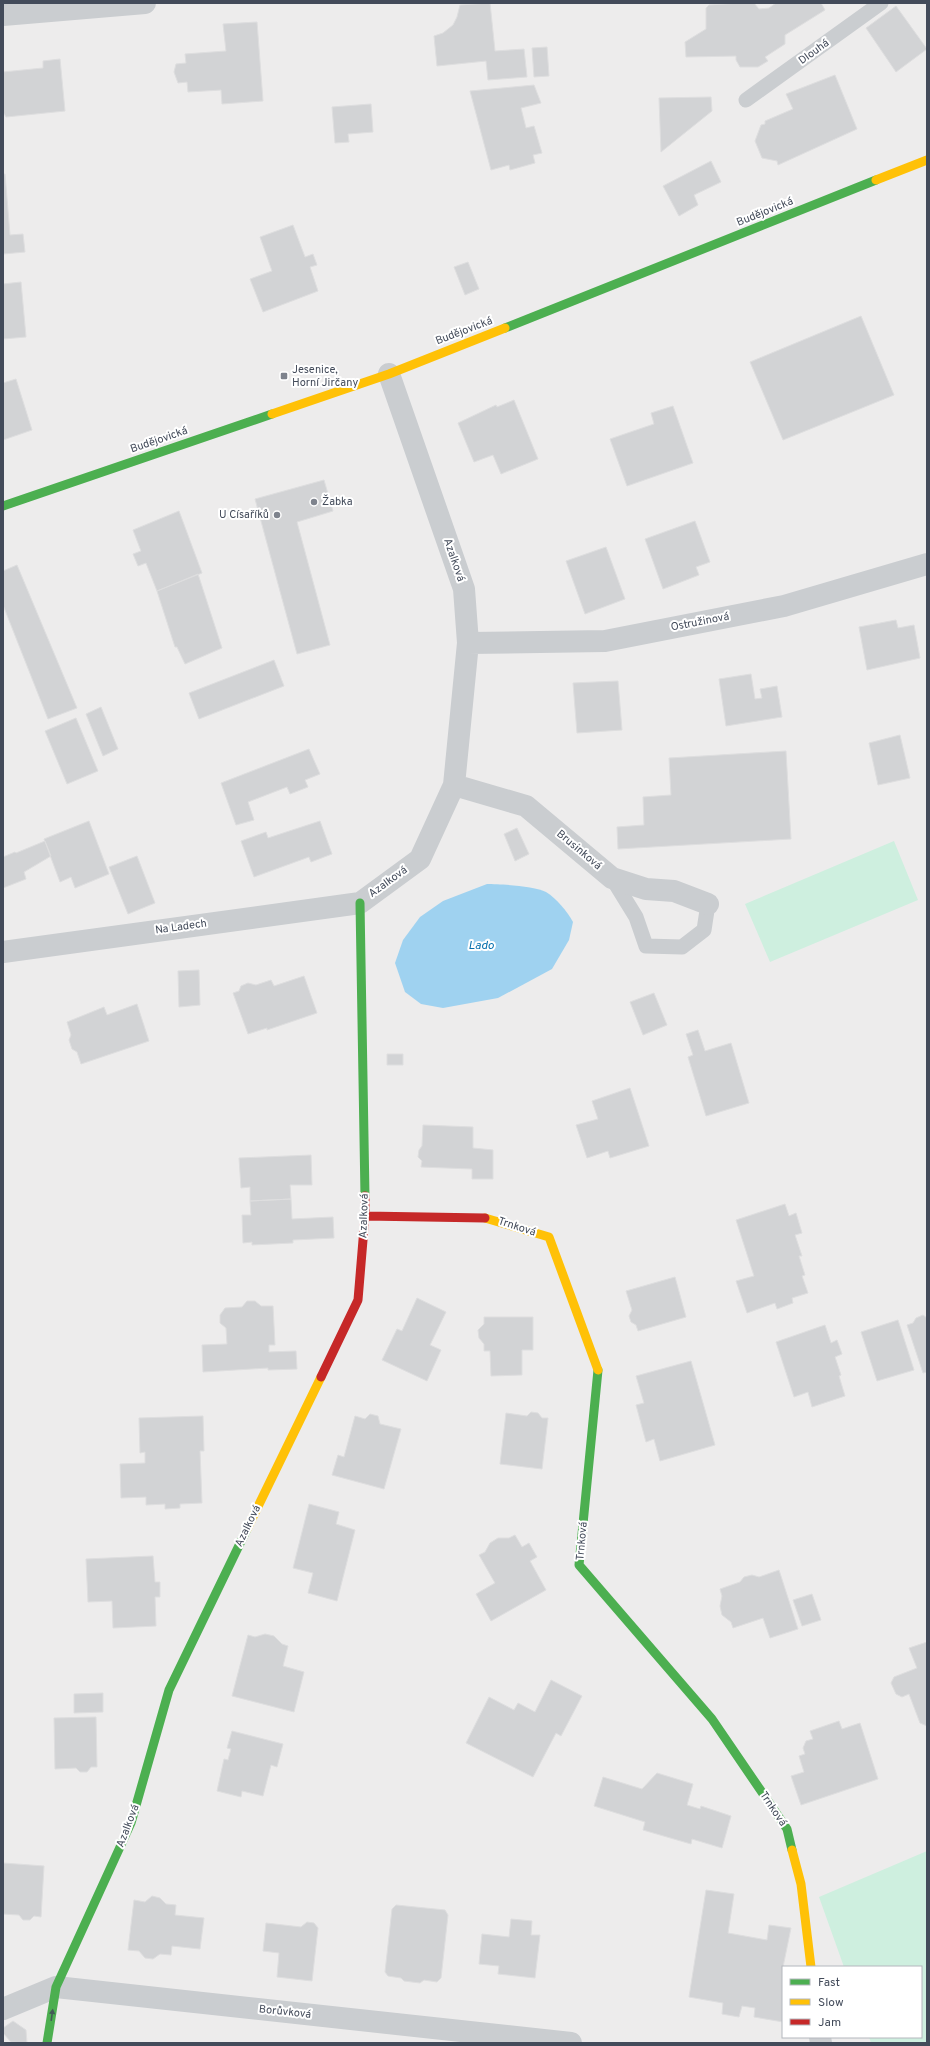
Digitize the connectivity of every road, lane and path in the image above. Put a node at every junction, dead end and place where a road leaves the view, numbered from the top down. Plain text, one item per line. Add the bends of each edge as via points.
1 (145, 3) edge
2 (882, 3) edge
3 (3, 14) edge
4 (746, 100) dead end
5 (927, 160) edge
6 (389, 374) junction
7 (3, 506) edge
8 (927, 564) edge
9 (468, 643) junction
10 (454, 784) junction
11 (612, 878) junction
12 (360, 903) junction
13 (708, 904) joint
14 (3, 952) edge
15 (365, 1216) junction
16 (811, 1966) edge
17 (56, 1987) junction
18 (3, 2009) edge
19 (48, 2043) edge
20 (571, 2043) edge

1 - 3 street
2 - 4 lane, Dlouhá
5 - 6 street, Budějovická
6 - 7 street, Budějovická
6 - 9 street, Azalková via 464,589
8 - 9 street, Ostružinová via 784,606 605,641
9 - 10 street, Azalková
10 - 11 street, Brusinková via 526,806
10 - 12 street, Azalková via 420,859
11 - 13 street, Brusinková via 646,889 674,891
11 - 13 lane via 636,917 646,946 682,947 704,930
12 - 14 street, Na Ladech
12 - 15 street, Azalková
15 - 16 street, Trnková via 490,1218 549,1237 599,1372 579,1564 712,1719 788,1829 801,1884
15 - 17 street, Azalková via 358,1300 169,1690 131,1823
17 - 18 street, Borůvková
19 -> 17 street, Azalková
17 - 20 street, Borůvková

